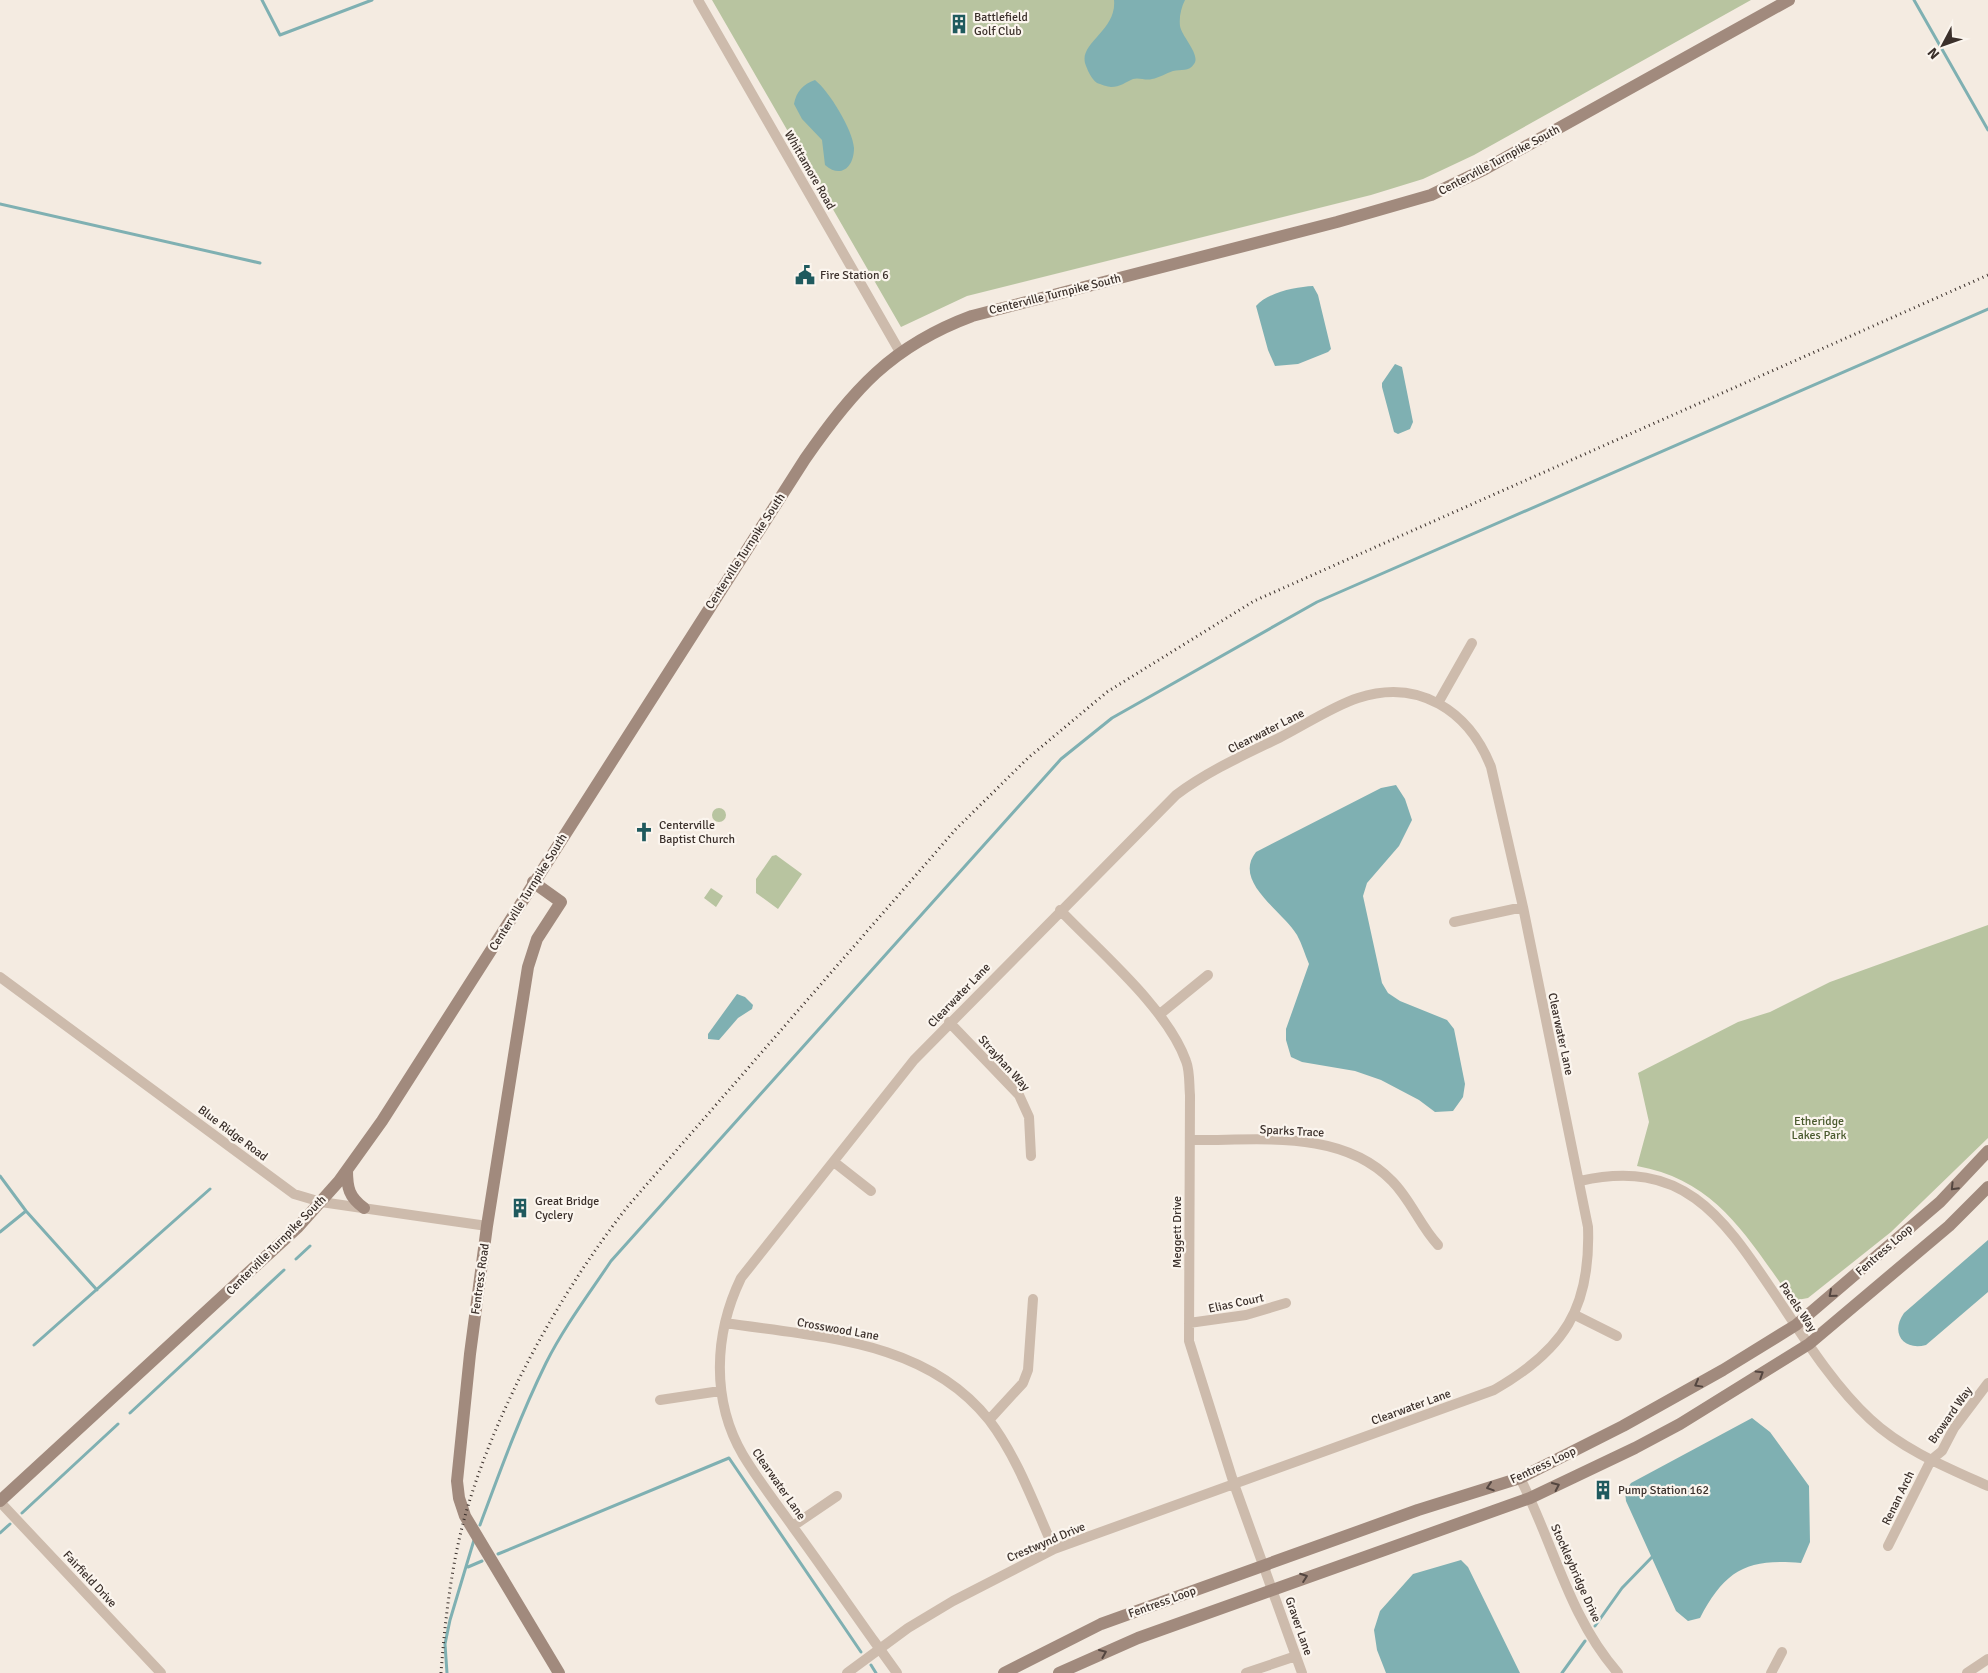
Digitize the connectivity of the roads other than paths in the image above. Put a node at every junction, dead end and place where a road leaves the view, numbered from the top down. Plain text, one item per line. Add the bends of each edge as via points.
1 (698, 0) edge
2 (1789, 0) edge
3 (900, 352) junction
4 (1472, 644) dead end
5 (1438, 703) junction
6 (533, 882) junction
7 (1523, 907) junction
8 (1060, 910) junction
9 (1454, 922) dead end
10 (1208, 975) dead end
11 (0, 977) edge
12 (1160, 1014) junction
13 (949, 1022) junction
14 (1190, 1140) junction
15 (1988, 1152) edge
16 (1031, 1156) dead end
17 (834, 1162) junction
18 (348, 1170) junction
19 (1580, 1181) junction
20 (1988, 1187) edge
21 (871, 1191) dead end
22 (321, 1202) junction
23 (364, 1208) junction
24 (486, 1226) junction
25 (1438, 1246) dead end
26 (1033, 1298) dead end
27 (1286, 1303) dead end
28 (1575, 1315) junction
29 (725, 1323) junction
30 (1190, 1323) junction
31 (1796, 1325) junction
32 (1617, 1336) dead end
33 (1809, 1344) junction
34 (1988, 1383) edge
35 (720, 1391) junction
36 (660, 1400) dead end
37 (989, 1420) junction
38 (1931, 1460) junction
39 (1520, 1478) junction
40 (1234, 1484) junction
41 (1988, 1486) edge
42 (837, 1496) dead end
43 (1530, 1498) junction
44 (0, 1502) edge
45 (793, 1526) junction
46 (1888, 1546) dead end
47 (1054, 1549) junction
48 (1264, 1565) junction
49 (1272, 1588) junction
50 (880, 1649) junction
51 (1782, 1652) dead end
52 (1296, 1656) junction
53 (1988, 1659) edge
54 (160, 1673) edge
55 (559, 1673) edge
56 (847, 1673) edge
57 (897, 1673) edge
58 (1004, 1673) edge
59 (1059, 1673) edge
60 (1246, 1673) edge
61 (1302, 1673) edge
62 (1618, 1673) edge
63 (1772, 1673) edge
64 (1967, 1673) edge

1 - 3 street, Whittamore Road
2 - 3 street, Centerville Turnpike South via 1485,169 1431,195 1008,306 952,324
3 - 6 street, Centerville Turnpike South via 860,387 814,445
4 - 5 street
5 - 7 street, Clearwater Lane via 1458,715 1483,748 1491,767
5 - 8 street, Clearwater Lane via 1400,692 1358,698 1213,771 1176,795
6 - 18 street, Centerville Turnpike South
6 - 24 street, Fentress Road via 561,902 537,939 530,957
7 - 9 street
7 - 19 street, Clearwater Lane
8 - 12 street, Meggett Drive
8 - 13 street, Clearwater Lane
10 - 12 street
11 - 22 street, Blue Ridge Road via 294,1194
12 - 14 street, Meggett Drive via 1187,1063
13 - 16 street, Strayhan Way via 1019,1095 1029,1117
13 - 17 street, Clearwater Lane via 914,1060
14 - 25 street, Sparks Trace via 1320,1143 1340,1148 1372,1164 1393,1182 1425,1232
14 - 30 street, Meggett Drive
15 -> 31 street, Fentress Loop via 1940,1202
17 - 21 street
17 - 29 street, Clearwater Lane via 742,1278 731,1300
18 - 22 street, Centerville Turnpike South
18 - 23 street via 348,1191
19 - 28 street, Clearwater Lane via 1589,1249
19 - 31 street, Pacels Way via 1606,1175 1630,1176 1654,1180 1694,1197 1733,1232
20 - 33 street, Fentress Loop via 1949,1226
22 - 23 street, Blue Ridge Road
22 - 44 street, Centerville Turnpike South via 272,1252
23 - 24 street, Blue Ridge Road
24 - 55 street, Fentress Road via 460,1441 459,1498 478,1541
26 - 37 street via 1028,1370 1023,1383
27 - 30 street, Elias Court via 1246,1315
28 - 32 street
28 - 40 street, Clearwater Lane via 1538,1360 1494,1390
29 - 35 street, Clearwater Lane via 719,1350
29 - 37 street, Crosswood Lane via 852,1341 881,1349 946,1380
30 - 40 street, Meggett Drive via 1189,1341
31 - 33 street, Pacels Way
31 -> 39 street, Fentress Loop via 1631,1422
33 - 38 street, Pacels Way via 1870,1419
43 -> 33 street, Fentress Loop via 1680,1424
34 - 38 street, Broward Way via 1954,1428 1942,1451
35 - 36 street
35 - 45 street, Clearwater Lane via 742,1453
37 - 47 street, Crosswood Lane via 1008,1449
38 - 41 street, Pacels Way
38 - 46 street, Renan Arch
39 - 43 street, Stockleybridge Drive
39 -> 48 street, Fentress Loop via 1418,1510
40 - 47 street, Crestwynd Drive
40 - 48 street, Meggett Drive
42 - 45 street
49 -> 43 street, Fentress Loop
43 - 62 street, Stockleybridge Drive via 1577,1612
44 - 54 street, Fairfield Drive
45 - 50 street, Clearwater Lane
47 - 50 street, Crestwynd Drive via 954,1601
48 - 49 street, Meggett Drive
48 - 58 street, Fentress Loop via 1101,1624
49 - 52 street, Graver Lane
59 -> 49 street, Fentress Loop via 1138,1638
50 - 56 street, Crestwynd Drive
50 - 57 street, Clearwater Lane
51 - 63 street
52 - 60 street
52 - 61 street, Graver Lane
53 - 64 street

